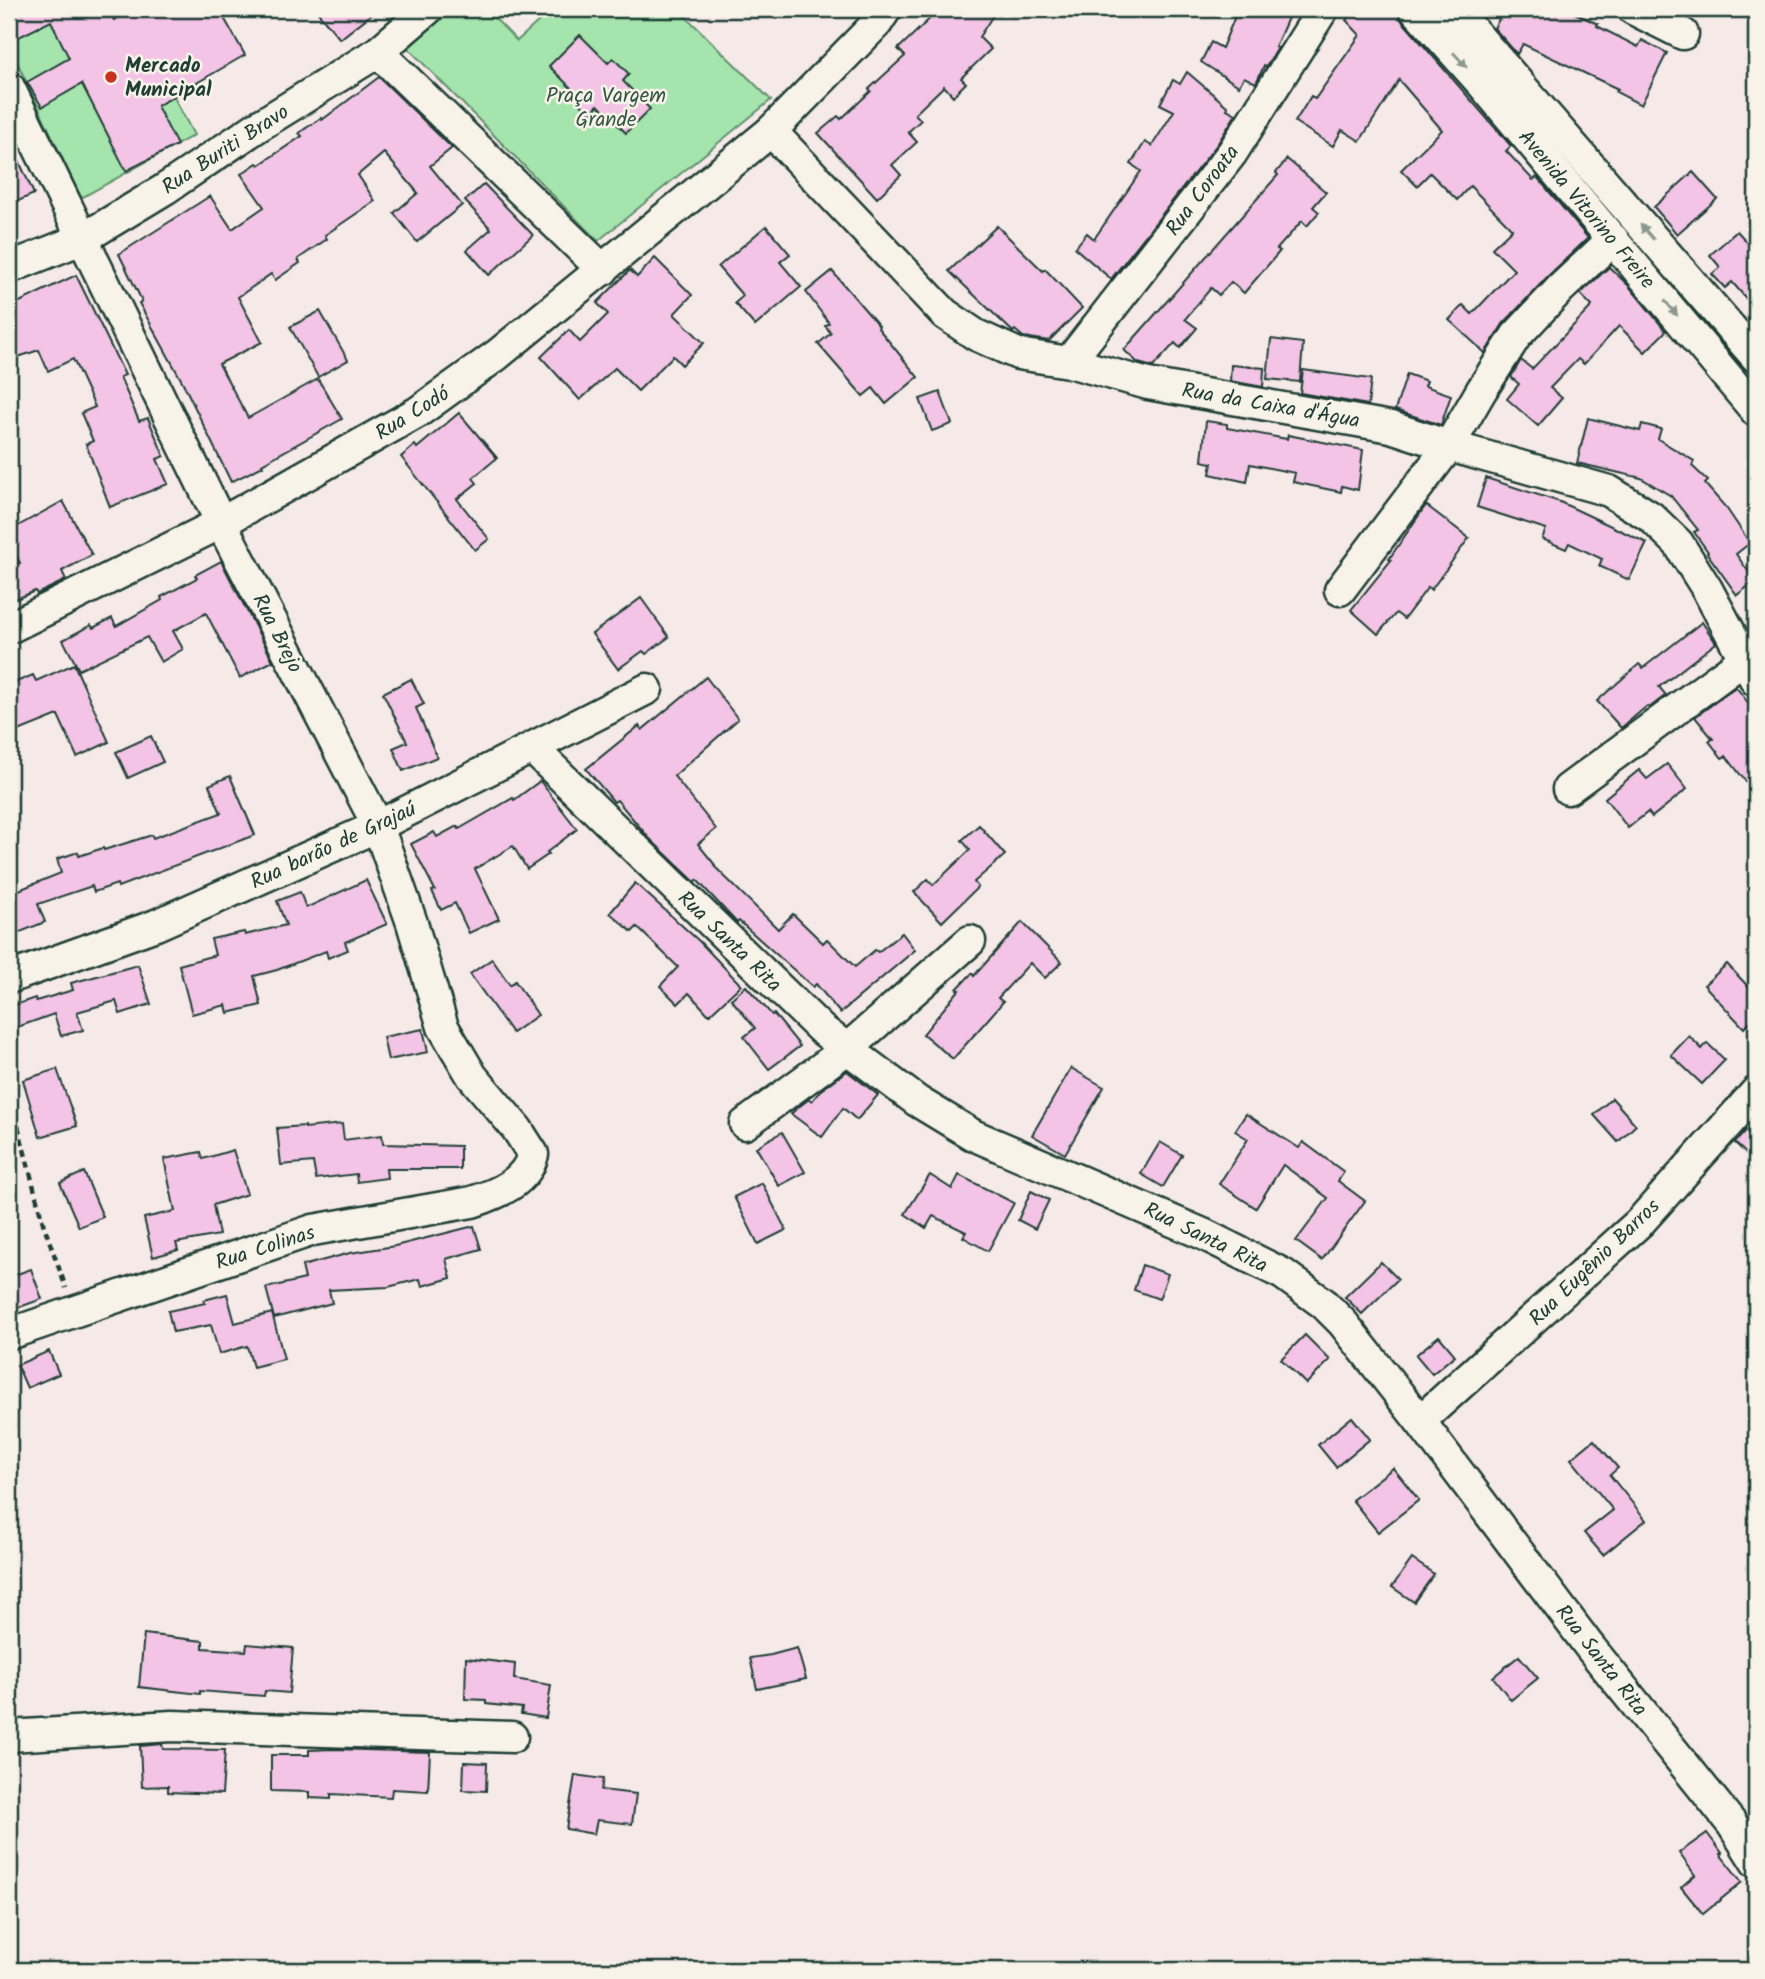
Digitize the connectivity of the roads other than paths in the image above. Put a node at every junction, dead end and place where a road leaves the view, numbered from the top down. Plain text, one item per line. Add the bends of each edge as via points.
1 (428, 9) edge
2 (887, 9) edge
3 (1323, 9) edge
4 (1415, 9) edge
5 (1454, 9) edge
6 (1633, 9) edge
7 (1683, 34) dead end
8 (378, 52) junction
9 (9, 87) edge
10 (771, 131) junction
11 (83, 238) junction
12 (1613, 239) junction
13 (9, 268) edge
14 (603, 270) junction
15 (1756, 357) edge
16 (1069, 362) junction
17 (1756, 411) edge
18 (1449, 446) junction
19 (221, 523) junction
20 (1340, 590) dead end
21 (9, 628) edge
22 (1751, 670) edge
23 (647, 689) dead end
24 (533, 749) junction
25 (1568, 789) dead end
26 (377, 826) junction
27 (970, 941) dead end
28 (9, 978) edge
29 (847, 1049) junction
30 (1756, 1092) edge
31 (745, 1124) dead end
32 (524, 1175) joint
33 (9, 1334) edge
34 (1420, 1421) junction
35 (9, 1736) edge
36 (512, 1737) dead end
37 (1756, 1862) edge

1 - 8 street, Rua Buriti Bravo
2 - 10 street, Rua Codó
3 - 16 street, Rua Coroata via 1232,153
4 -> 12 street, Avenida Vitorino Freire
15 -> 5 street, Avenida Vitorino Freire
6 - 7 street
8 - 11 street, Rua Buriti Bravo
8 - 14 street
9 - 11 street, Rua Brejo
10 - 14 street, Rua Codó
10 - 16 street, Rua da Caixa d'Água via 945,314 976,335 1018,354
11 - 13 street, Rua Buriti Bravo
11 - 19 street, Rua Brejo
12 -> 17 street, Avenida Vitorino Freire
12 - 18 street via 1516,337
14 - 19 street, Rua Codó via 418,412
16 - 18 street, Rua da Caixa d'Água via 1149,384 1391,427
18 - 20 street
18 - 22 street, Rua da Caixa d'Água via 1609,491 1651,517 1678,543
19 - 21 street, Rua Codó
19 - 26 street, Rua Brejo
22 - 25 street
23 - 24 street, Rua barão de Grajaú
24 - 26 street, Rua barão de Grajaú
24 - 29 street, Rua Santa Rita via 811,1020
26 - 28 street, Rua barão de Grajaú via 156,925
26 - 32 street, Rua Brejo via 443,1027 472,1076 529,1145 533,1154
27 - 29 street
29 - 31 street
29 - 34 street, Rua Santa Rita via 973,1135 1203,1234 1283,1274 1343,1323
30 - 34 street, Rua Eugênio Barros via 1640,1222
32 - 33 street, Rua Colinas via 472,1202 313,1230
34 - 37 street, Rua Santa Rita via 1589,1646 1732,1824
35 - 36 street via 172,1726

